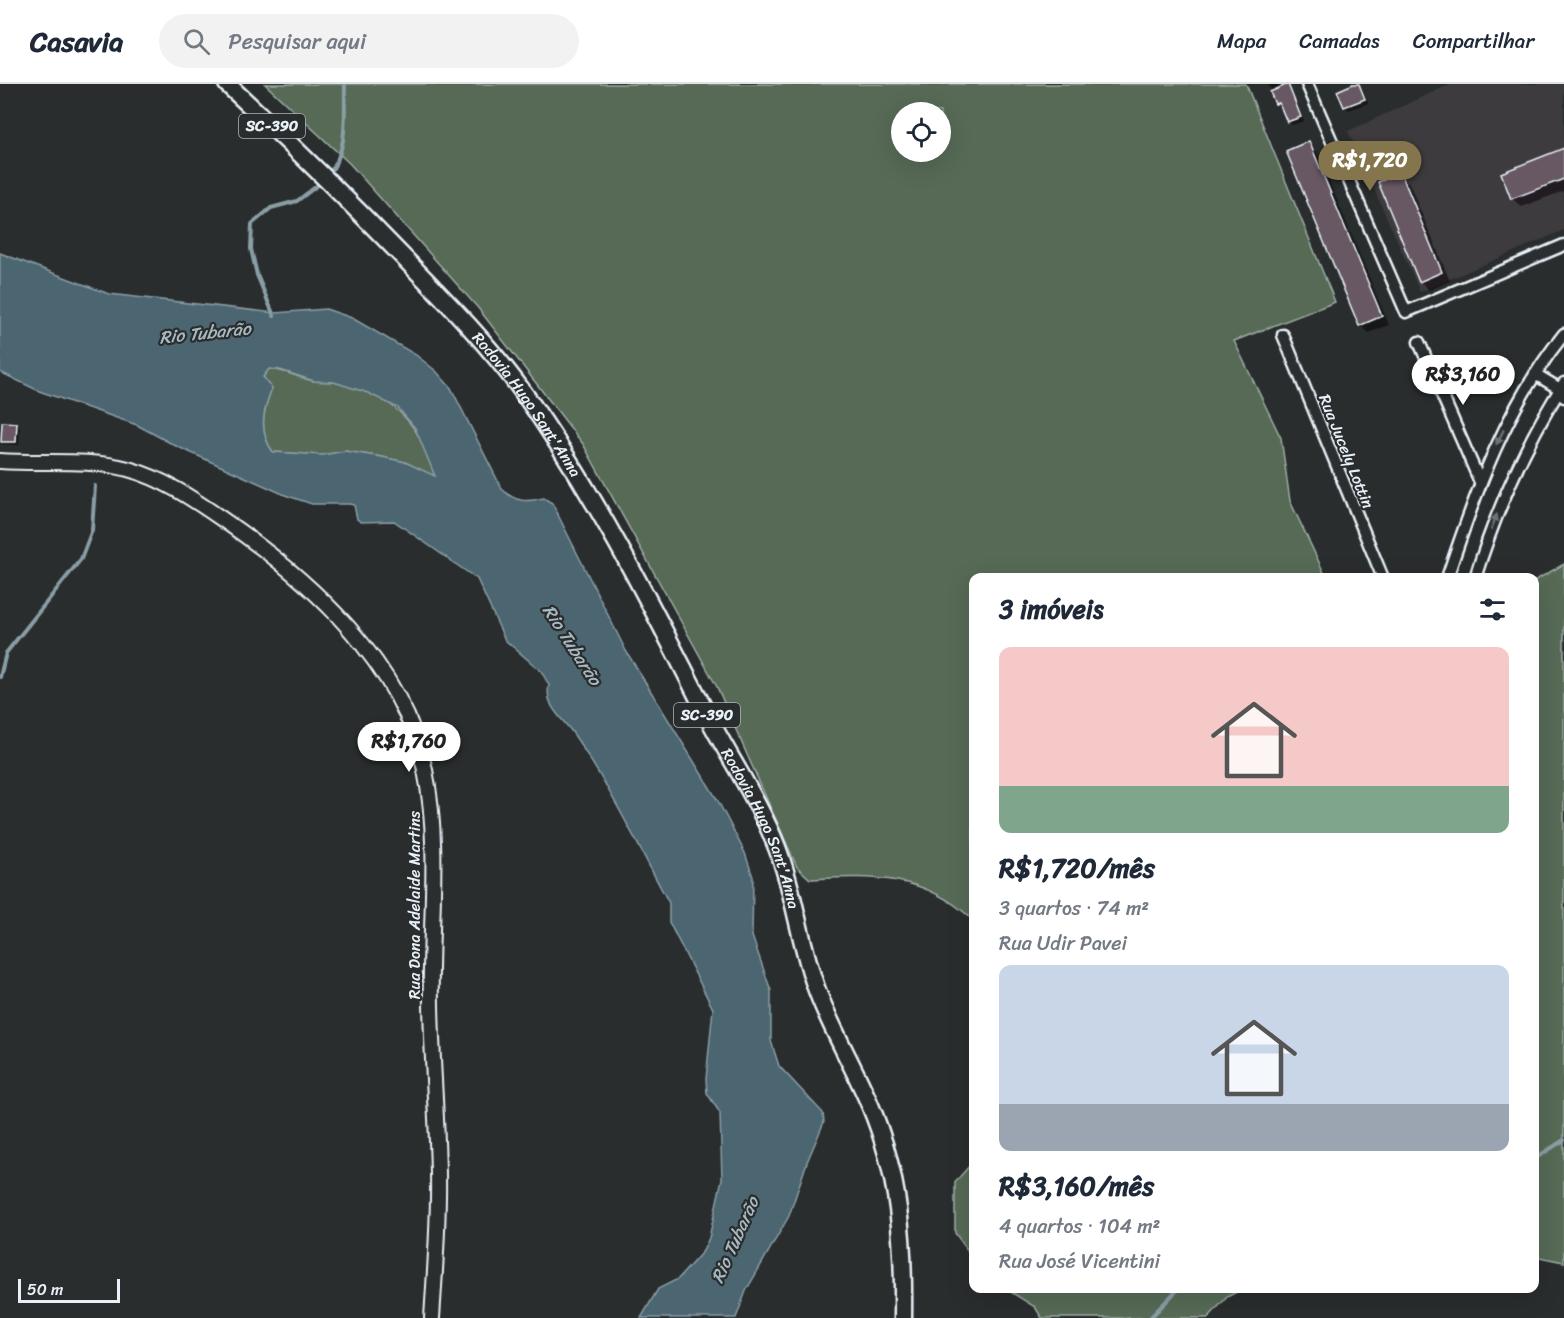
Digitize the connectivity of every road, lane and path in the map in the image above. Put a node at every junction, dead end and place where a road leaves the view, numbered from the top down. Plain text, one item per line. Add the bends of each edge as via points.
1 (227, 84) edge
2 (1307, 84) edge
3 (1564, 245) edge
4 (1564, 334) edge
5 (1283, 335) dead end
6 (1419, 342) dead end
7 (1535, 374) junction
8 (1563, 390) edge
9 (0, 461) edge
10 (1480, 482) junction
11 (1381, 573) edge
12 (1449, 573) edge
13 (1477, 573) edge
14 (432, 1318) edge
15 (903, 1318) edge

1 - 15 main road, Rodovia Hugo Sant'Anna / SC-390 via 340,192 495,356 566,455 664,627 705,712 768,826 784,865 819,994 870,1104 891,1167 904,1247
2 - 3 street via 1406,312
4 - 7 street
5 - 11 street, Rua Jucely Lottin
6 - 10 street
7 - 8 street
7 -> 10 street
13 -> 8 street via 1513,475
9 - 14 street, Rua Dona Adelaide Martins via 102,464 146,475 181,492 246,536 315,594 369,654 401,705 424,766 433,833 430,998 439,1203
10 - 12 street

